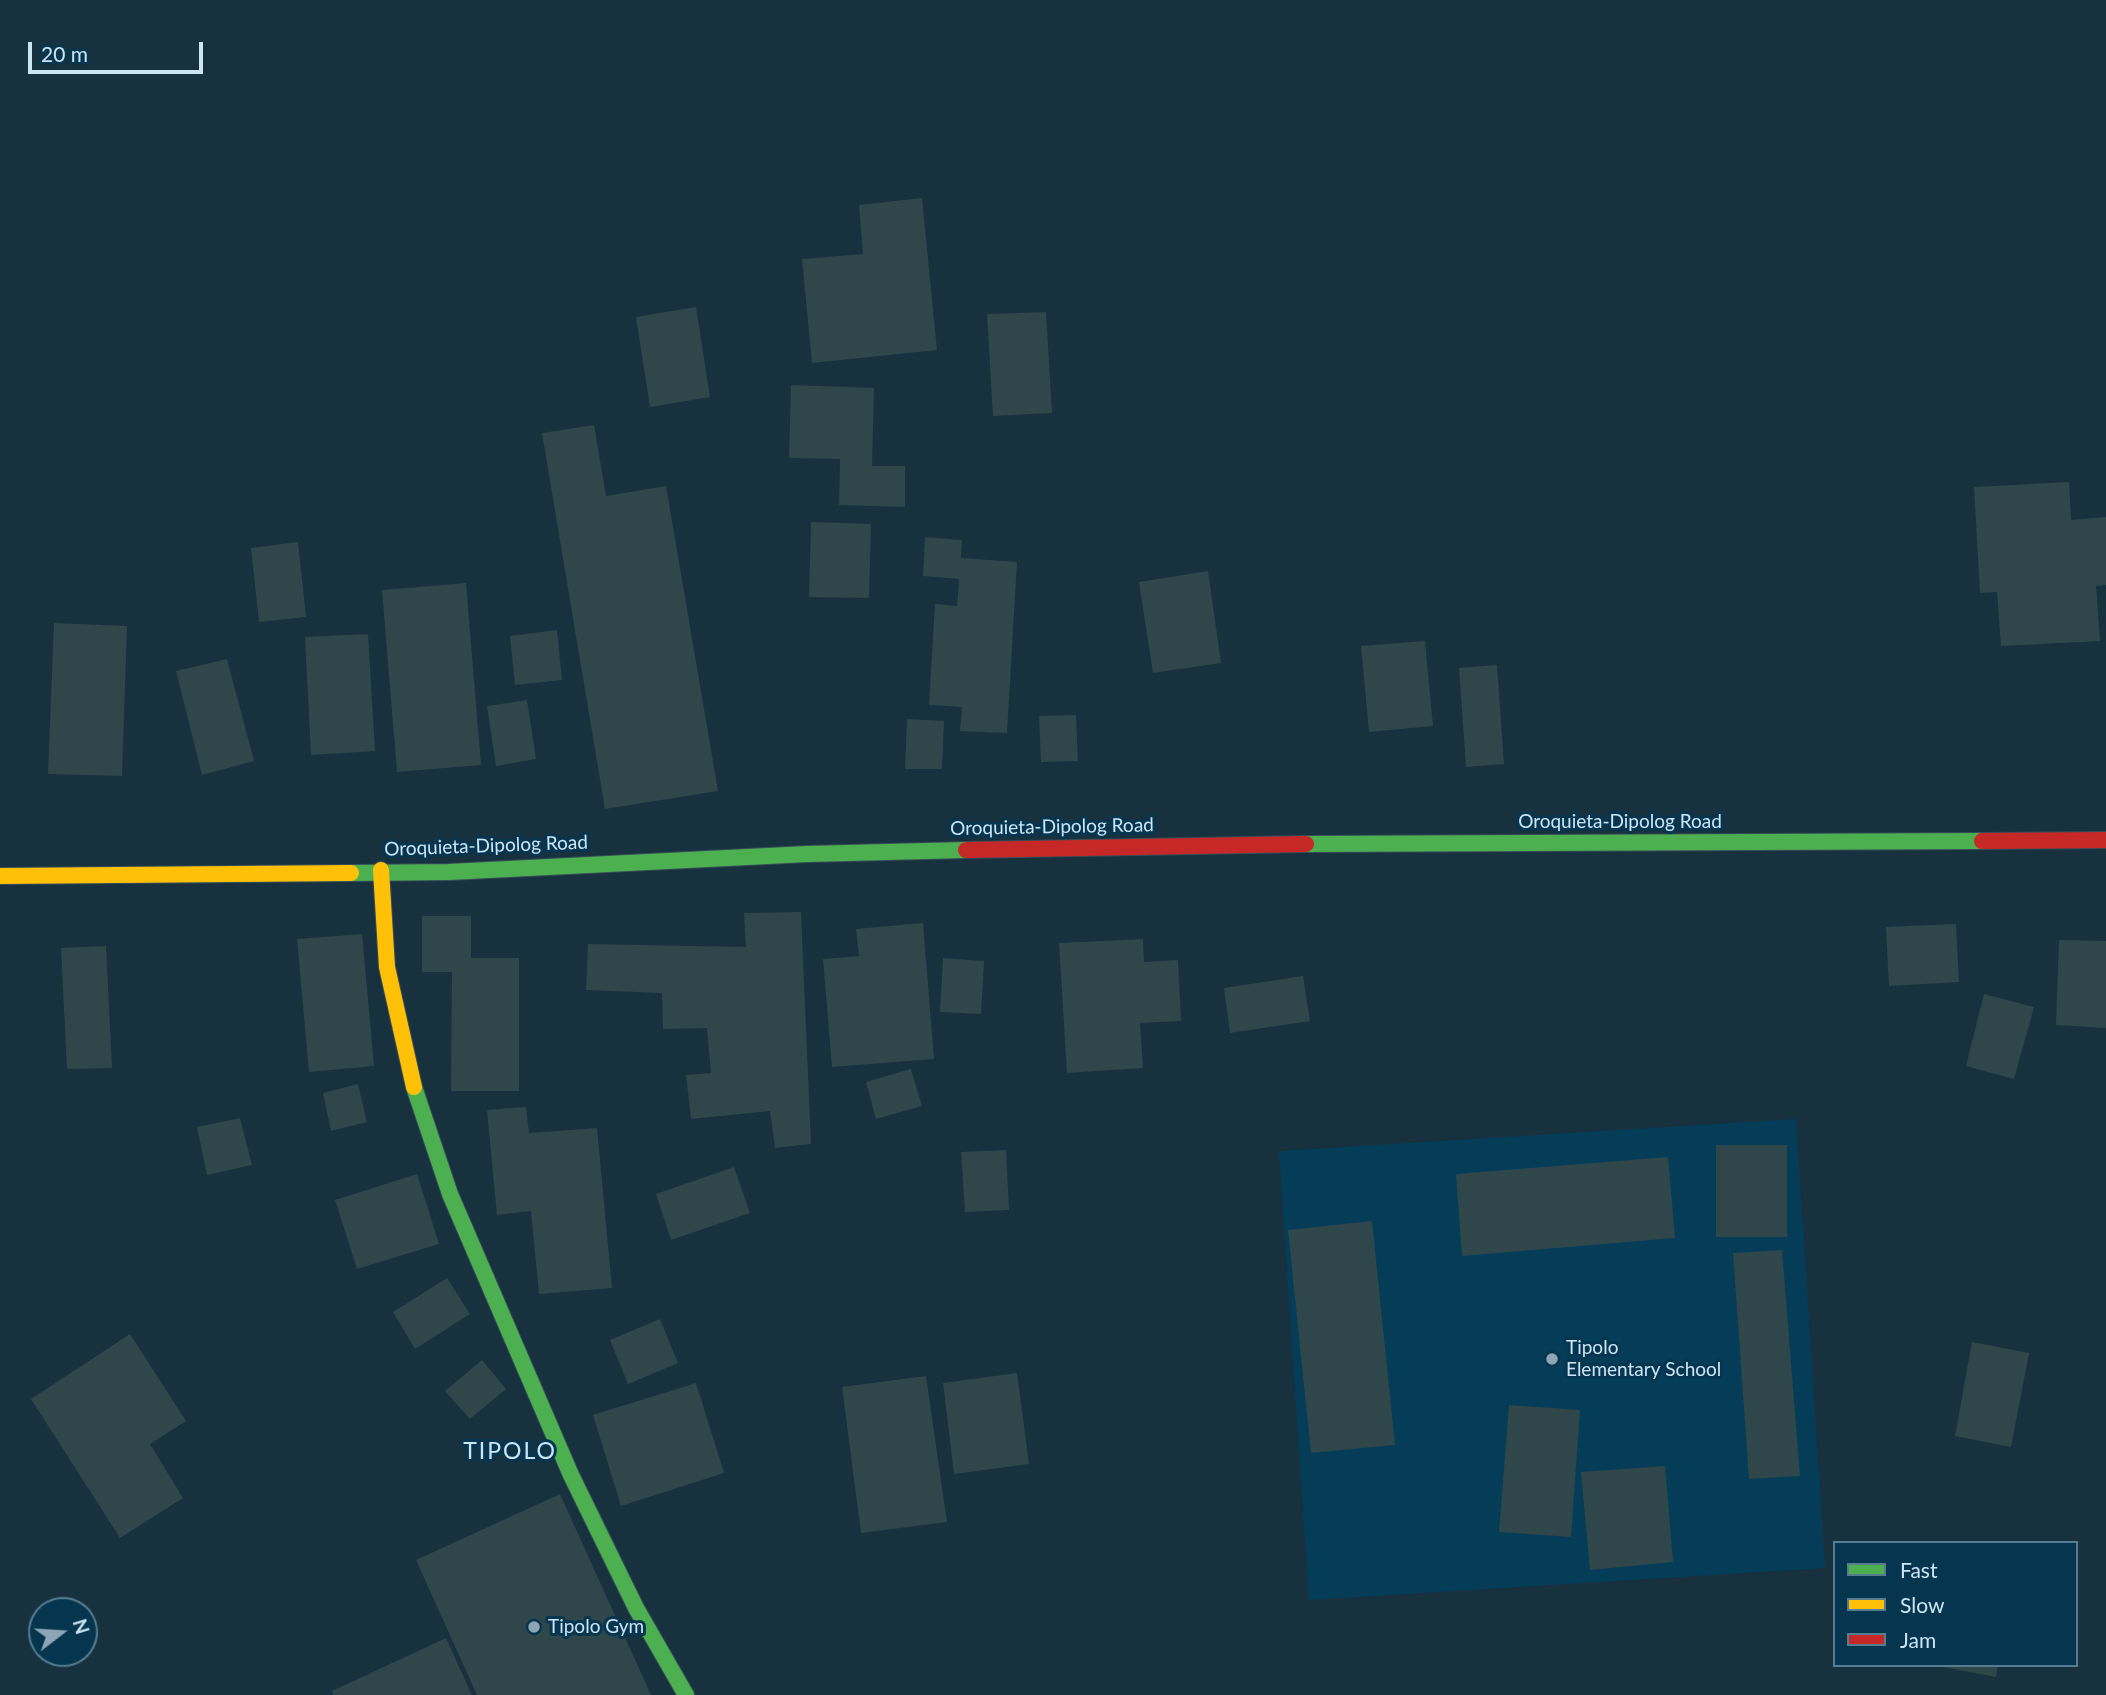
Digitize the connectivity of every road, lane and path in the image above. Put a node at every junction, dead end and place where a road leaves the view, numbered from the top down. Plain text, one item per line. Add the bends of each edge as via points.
1 (2106, 840) edge
2 (381, 870) junction
3 (0, 876) edge
4 (686, 1695) edge

1 - 2 main road, Oroquieta-Dipolog Road via 1171,845 807,854 449,872
2 - 3 main road, Oroquieta-Dipolog Road
2 - 4 main road via 387,967 402,1043 450,1194 571,1475 636,1608

